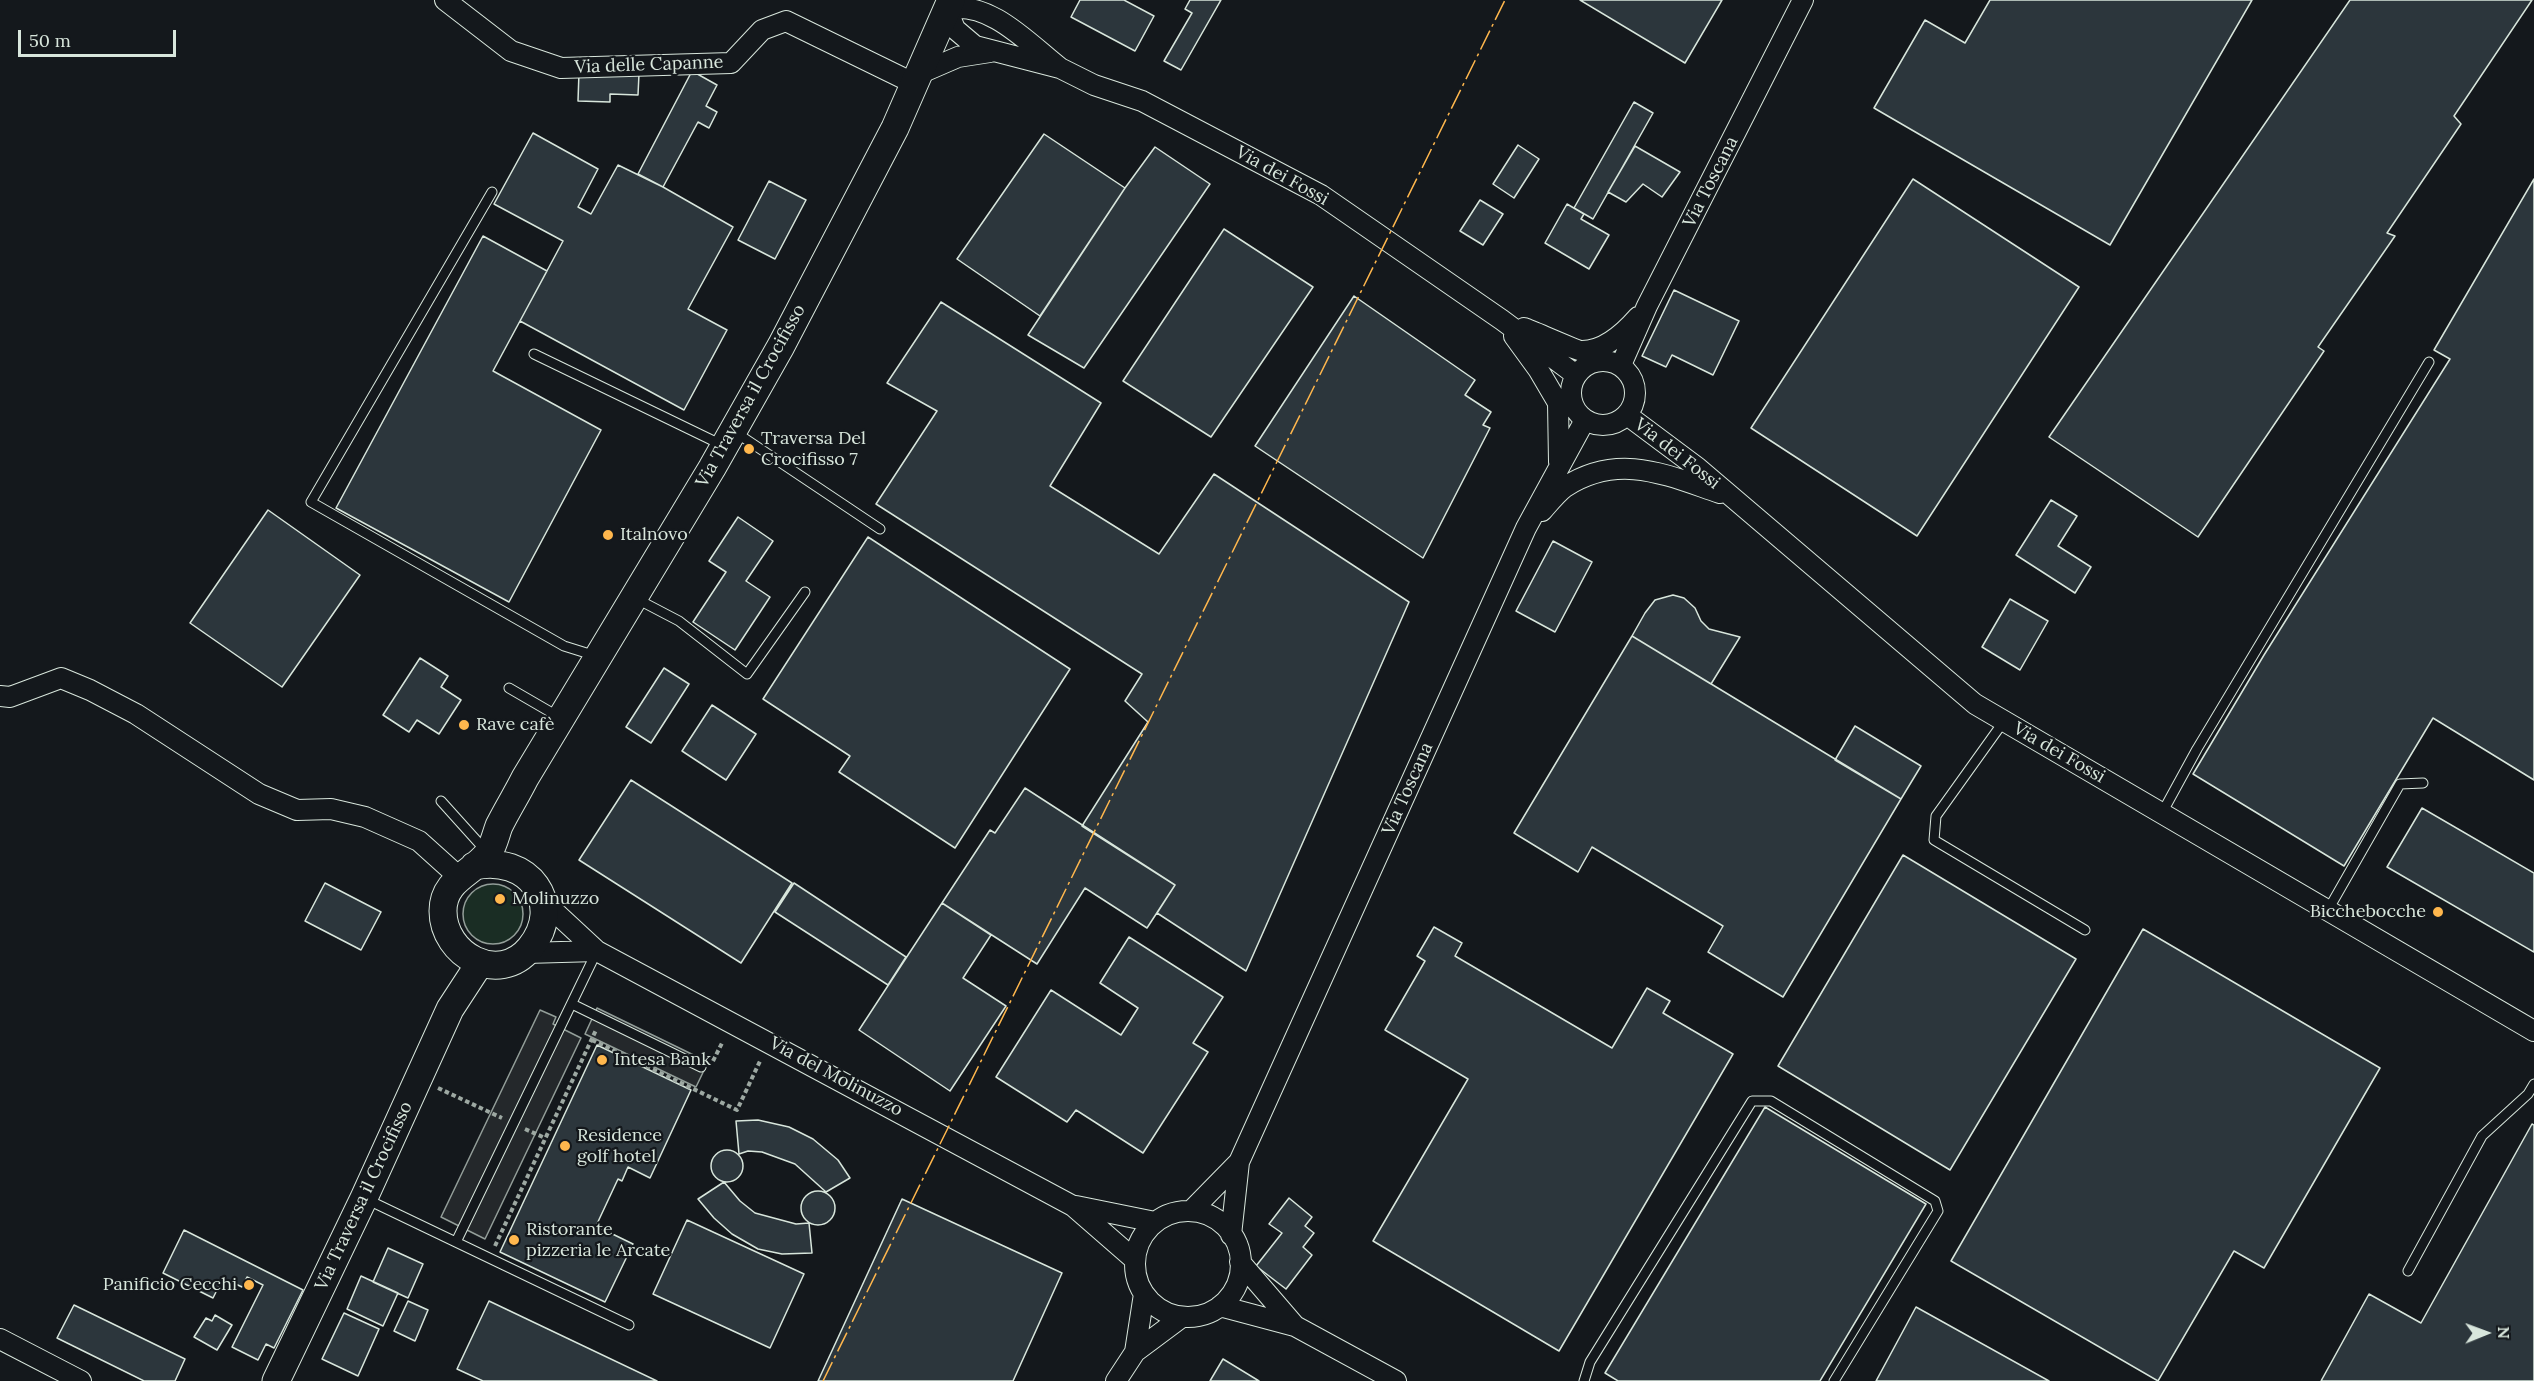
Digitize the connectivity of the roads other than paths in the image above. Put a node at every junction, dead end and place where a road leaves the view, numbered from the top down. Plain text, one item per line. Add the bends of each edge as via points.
1 (445, 0) edge
2 (984, 0) edge
3 (1803, 0) edge
4 (949, 4) edge
5 (999, 21) junction
6 (992, 51) junction
7 (1060, 68) junction
8 (918, 78) junction
9 (492, 192) dead end
10 (1647, 306) junction
11 (1502, 320) junction
12 (534, 354) dead end
13 (2429, 362) dead end
14 (1621, 365) junction
15 (1576, 375) junction
16 (1627, 415) junction
17 (1585, 420) junction
18 (729, 439) junction
19 (1559, 464) junction
20 (1730, 496) junction
21 (1526, 528) junction
22 (880, 529) dead end
23 (805, 592) dead end
24 (632, 597) junction
25 (598, 657) junction
26 (509, 688) dead end
27 (0, 696) edge
28 (561, 718) junction
29 (2004, 721) junction
30 (2423, 783) dead end
31 (441, 801) dead end
32 (2162, 813) junction
33 (482, 865) junction
34 (542, 900) junction
35 (2328, 910) junction
36 (2085, 930) dead end
37 (453, 945) junction
38 (597, 951) junction
39 (526, 953) junction
40 (480, 963) junction
41 (572, 1004) junction
42 (450, 1009) junction
43 (2534, 1031) edge
44 (705, 1069) road end
45 (2532, 1089) edge
46 (1239, 1162) junction
47 (364, 1197) junction
48 (1073, 1206) junction
49 (1191, 1211) junction
50 (1155, 1222) junction
51 (1232, 1235) junction
52 (456, 1242) junction
53 (1135, 1260) junction
54 (1240, 1262) junction
55 (2408, 1271) dead end
56 (1144, 1294) junction
57 (1220, 1306) junction
58 (1182, 1317) junction
59 (629, 1325) dead end
60 (1295, 1326) junction
61 (0, 1339) edge
62 (1135, 1352) junction
63 (81, 1381) edge
64 (276, 1381) edge
65 (1116, 1381) edge
66 (1396, 1381) edge
67 (1584, 1381) edge
68 (1834, 1381) edge

1 - 8 street, Via delle Capanne via 511,51 561,68 731,63 762,30 786,21
2 - 5 street, Via dei Fossi
3 - 10 street, Via Toscana
4 - 5 street, Via dei Fossi via 971,8
4 - 6 street, Via dei Fossi via 955,29 963,38
4 - 8 street, Via Traversa il Crocifisso
5 - 7 street, Via dei Fossi
6 - 7 street, Via dei Fossi
6 - 8 street, Via dei Fossi via 958,57
7 - 11 street, Via dei Fossi via 1094,85 1142,101 1321,195
8 - 18 street, Via Traversa il Crocifisso via 835,246
9 - 25 lane via 310,502 564,646
10 - 11 street via 1626,331 1607,344 1581,351
10 - 14 street, Via Toscana
11 - 15 street, Via dei Fossi
11 - 19 street via 1558,404
12 - 18 lane
13 - 32 lane
14 - 15 street via 1601,360 1583,367
14 - 16 street via 1636,389
15 - 17 street via 1571,394
16 - 17 street via 1612,424
16 - 20 street, Via dei Fossi
17 - 19 street, Via Toscana
18 - 22 lane
18 - 24 street, Via Traversa il Crocifisso
19 - 21 street, Via Toscana
20 - 21 street via 1633,467 1596,472 1564,488
20 - 29 street, Via dei Fossi via 1975,704
21 - 46 street, Via Toscana
23 - 24 lane via 747,674 679,621
24 - 25 street, Via Traversa il Crocifisso
25 - 28 street, Via Traversa il Crocifisso
26 - 28 lane
27 - 33 street via 10,697 61,678 136,714 259,794 297,810 331,809 364,817
28 - 33 street, Via Traversa il Crocifisso via 525,778
29 - 32 street, Via dei Fossi
29 - 36 lane via 1936,816 1934,840
30 - 35 lane via 2400,784
31 - 33 lane
32 - 35 street, Via dei Fossi
33 - 34 street via 522,871 535,884
33 - 37 street, Via Traversa il Crocifisso via 446,896 446,932
34 - 38 street, Via del Molinuzzo
34 - 39 street via 542,929
35 - 43 street, Via dei Fossi
37 - 40 street
37 - 42 street, Via Traversa il Crocifisso
38 - 39 street, Via del Molinuzzo
38 - 41 lane
38 - 48 street, Via del Molinuzzo
39 - 40 street via 498,965
40 - 42 street, Via Traversa il Crocifisso
41 - 44 lane
41 - 52 lane
42 - 47 street, Via Traversa il Crocifisso
45 - 55 lane via 2482,1136
46 - 49 street, Via Toscana
46 - 51 street, Via Toscana
47 - 52 lane
47 - 64 street, Via Traversa il Crocifisso
48 - 50 street, Via del Molinuzzo
48 - 53 street, Via del Molinuzzo
49 - 50 street
49 - 51 street via 1207,1215
50 - 53 street via 1138,1245
51 - 54 street
52 - 59 lane
53 - 56 street via 1136,1277
54 - 57 street via 1239,1279
54 - 60 street
56 - 58 street via 1167,1313
56 - 62 street
57 - 58 street via 1196,1317
57 - 60 street
58 - 62 street
60 - 66 street
61 - 63 street
62 - 65 street
67 - 68 lane via 1590,1362 1752,1101 1771,1101 1935,1201 1938,1211

